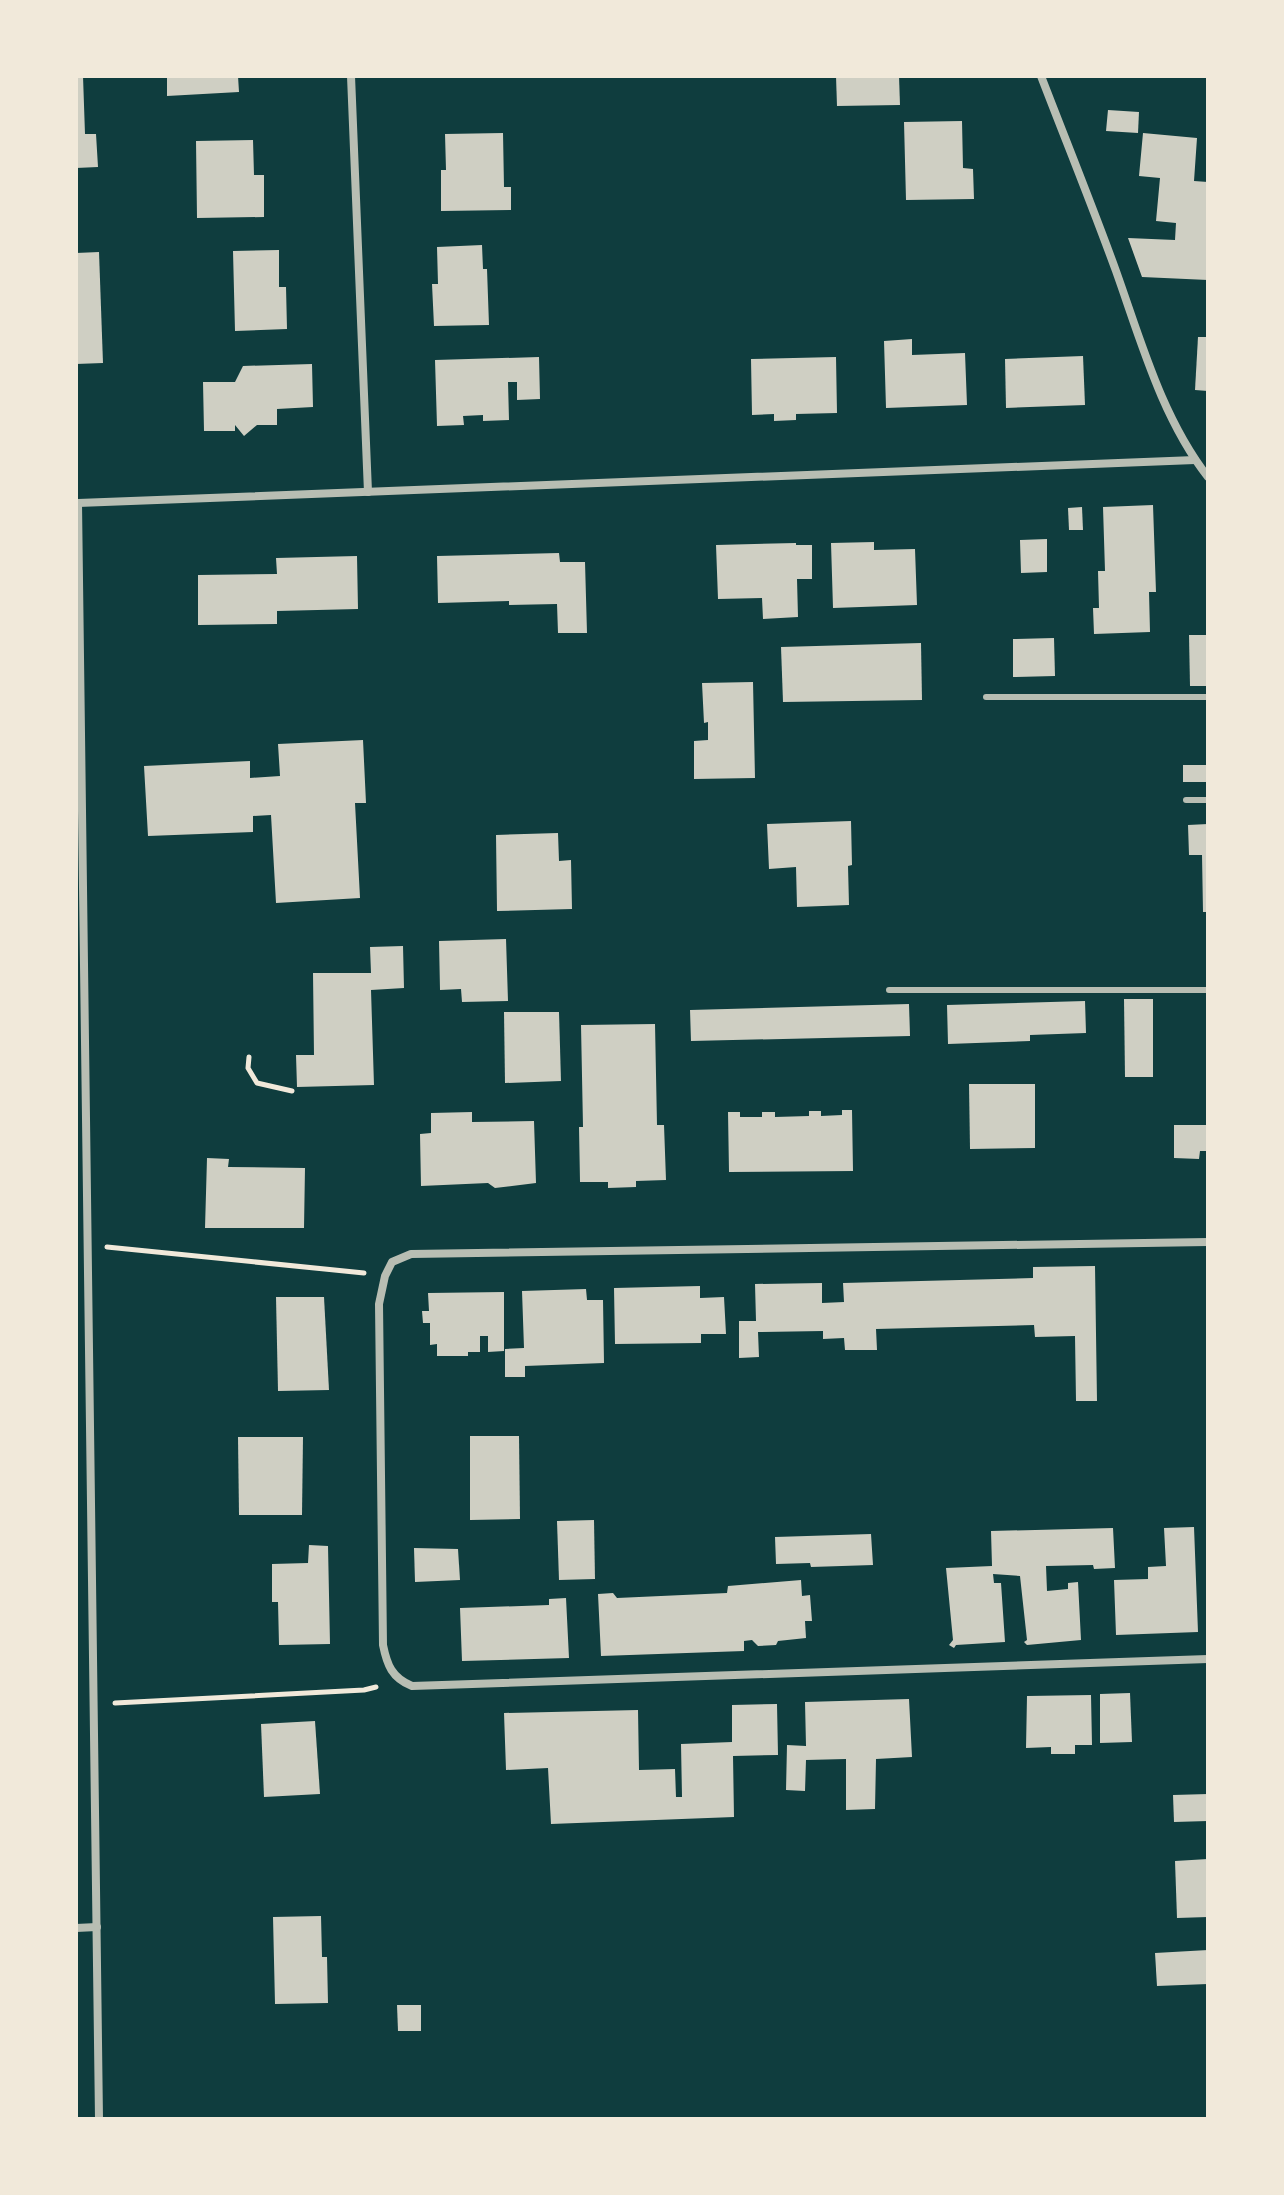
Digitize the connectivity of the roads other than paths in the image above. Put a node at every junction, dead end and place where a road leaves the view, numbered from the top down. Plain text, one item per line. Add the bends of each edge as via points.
1 (351, 76) edge
2 (1041, 76) edge
3 (1195, 460) junction
4 (1208, 477) edge
5 (368, 492) junction
6 (77, 502) edge
7 (78, 626) edge
8 (986, 697) dead end
9 (1208, 697) edge
10 (1186, 800) dead end
11 (1208, 800) edge
12 (889, 990) dead end
13 (1208, 990) edge
14 (1208, 1242) edge
15 (1208, 1659) edge
16 (97, 1927) junction
17 (76, 1928) edge
18 (99, 2119) edge

1 - 5 street
2 - 3 street via 1158,388
3 - 4 street
3 - 5 street
5 - 6 street
6 - 7 street
7 - 16 street
8 - 9 lane
10 - 11 lane
12 - 13 lane
14 - 15 street via 411,1254 392,1262 379,1304 383,1645 387,1666 400,1681 412,1686
16 - 17 street
16 - 18 street

